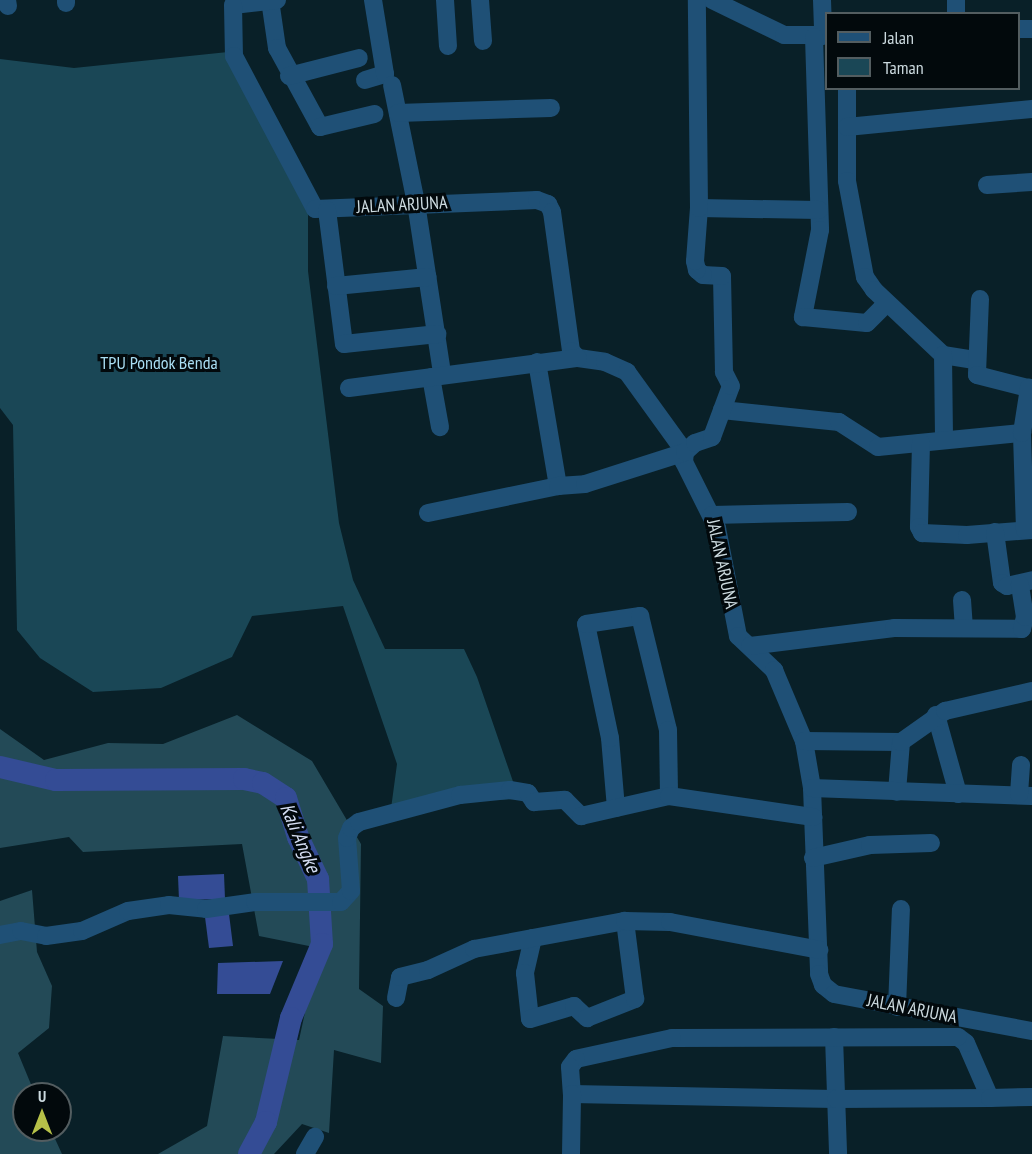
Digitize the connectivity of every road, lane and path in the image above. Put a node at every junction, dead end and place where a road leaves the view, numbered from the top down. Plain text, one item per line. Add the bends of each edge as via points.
1 (270, 0) edge
2 (277, 0) edge
3 (373, 0) edge
4 (445, 0) edge
5 (480, 0) edge
6 (697, 0) edge
7 (712, 0) edge
8 (822, 0) edge
9 (233, 3) edge
10 (821, 36) edge
11 (483, 41) dead end
12 (448, 46) dead end
13 (359, 57) dead end
14 (289, 76) junction
15 (365, 80) dead end
16 (392, 84) dead end
17 (847, 90) edge
18 (551, 108) dead end
19 (1032, 109) edge
20 (398, 112) junction
21 (374, 114) dead end
22 (847, 127) junction
23 (1032, 182) edge
24 (987, 185) dead end
25 (416, 203) junction
26 (699, 208) junction
27 (322, 209) junction
28 (819, 210) junction
29 (428, 277) junction
30 (336, 286) junction
31 (980, 299) dead end
32 (887, 303) junction
33 (437, 334) junction
34 (943, 355) junction
35 (578, 358) junction
36 (975, 360) junction
37 (537, 362) junction
38 (436, 371) junction
39 (349, 388) dead end
40 (1030, 389) edge
41 (723, 410) junction
42 (440, 427) dead end
43 (1022, 433) junction
44 (944, 440) junction
45 (921, 443) junction
46 (685, 452) junction
47 (558, 486) junction
48 (848, 512) dead end
49 (428, 513) dead end
50 (712, 515) junction
51 (1029, 530) edge
52 (995, 532) junction
53 (1026, 582) edge
54 (962, 600) dead end
55 (964, 627) junction
56 (750, 646) junction
57 (1032, 692) edge
58 (936, 715) junction
59 (804, 741) junction
60 (901, 742) junction
61 (1021, 765) dead end
62 (812, 788) junction
63 (897, 792) junction
64 (958, 794) junction
65 (1025, 795) edge
66 (669, 796) junction
67 (616, 808) junction
68 (813, 817) junction
69 (931, 843) dead end
70 (813, 858) junction
71 (901, 909) dead end
72 (624, 921) junction
73 (0, 934) edge
74 (532, 938) junction
75 (819, 950) junction
76 (396, 999) dead end
77 (897, 1007) junction
78 (1032, 1031) edge
79 (834, 1037) junction
80 (572, 1094) junction
81 (1032, 1097) edge
82 (990, 1098) junction
83 (836, 1099) junction
84 (315, 1137) dead end
85 (305, 1154) edge
86 (571, 1154) edge
87 (838, 1154) edge

1 - 2 street
1 - 9 street
1 - 14 street via 277,48
3 - 15 street via 385,74
4 - 12 street
5 - 11 street
6 - 26 street
7 - 10 street via 775,32
8 - 10 street
9 - 27 street via 234,56
10 - 28 street
13 - 14 street
14 - 21 street via 320,127
16 - 20 street
17 - 22 street
18 - 20 street
19 - 22 street
20 - 25 street
22 - 32 street via 848,196 862,263 869,284
23 - 24 street
25 - 27 street, JALAN ARJUNA
25 - 29 street
25 - 35 street, JALAN ARJUNA via 537,200 548,204 571,351
26 - 28 street
26 - 41 street via 697,270 703,275 723,276 724,372 731,386
27 - 30 street
28 - 32 street via 819,236 807,278 803,319 868,323
29 - 30 street
29 - 33 street
30 - 33 street via 344,344
31 - 36 street
32 - 34 street
33 - 38 street
34 - 36 street
34 - 44 street
35 - 37 street
35 - 46 street, JALAN ARJUNA via 605,362 627,372
36 - 40 street via 977,375
37 - 38 street
37 - 47 street
38 - 39 street
38 - 42 street
40 - 43 street
41 - 45 street via 839,422 878,447
41 - 46 street via 712,437 695,443
43 - 44 street
43 - 51 street
44 - 45 street
45 - 52 street via 922,533
46 - 47 street via 585,484
46 - 50 street, JALAN ARJUNA via 684,462
47 - 49 street
48 - 50 street
50 - 56 street, JALAN ARJUNA via 738,636
51 - 52 street
52 - 53 street via 1002,583
53 - 55 street via 1022,629
54 - 55 street
55 - 56 street via 894,628
56 - 59 street, JALAN ARJUNA via 774,670
57 - 58 street
58 - 60 street
58 - 64 street
59 - 60 street
59 - 62 street, JALAN ARJUNA
60 - 63 street
61 - 65 street
62 - 63 street
62 - 68 street, JALAN ARJUNA
63 - 64 street
64 - 65 street
66 - 67 street
66 - 67 street via 668,730 640,616 586,624 608,729
66 - 68 street
67 - 73 street via 581,816 565,800 534,802 528,794 510,790 460,795 358,822 347,838 351,891 340,902 255,903 206,909 169,905 128,911 82,931 46,936 21,931
68 - 70 street, JALAN ARJUNA
69 - 70 street via 870,845
70 - 75 street, JALAN ARJUNA
71 - 77 street
72 - 74 street
72 - 74 street via 635,999 587,1018 574,1006 530,1019 525,973
72 - 75 street via 670,922
74 - 76 street via 474,949 428,970 400,977
75 - 77 street, JALAN ARJUNA via 819,974 828,991
77 - 78 street, JALAN ARJUNA
79 - 80 street via 654,1041 576,1059 570,1067
79 - 82 street via 962,1038
79 - 83 street
80 - 83 street
80 - 86 street
81 - 82 street
82 - 83 street
83 - 87 street
84 - 85 street

